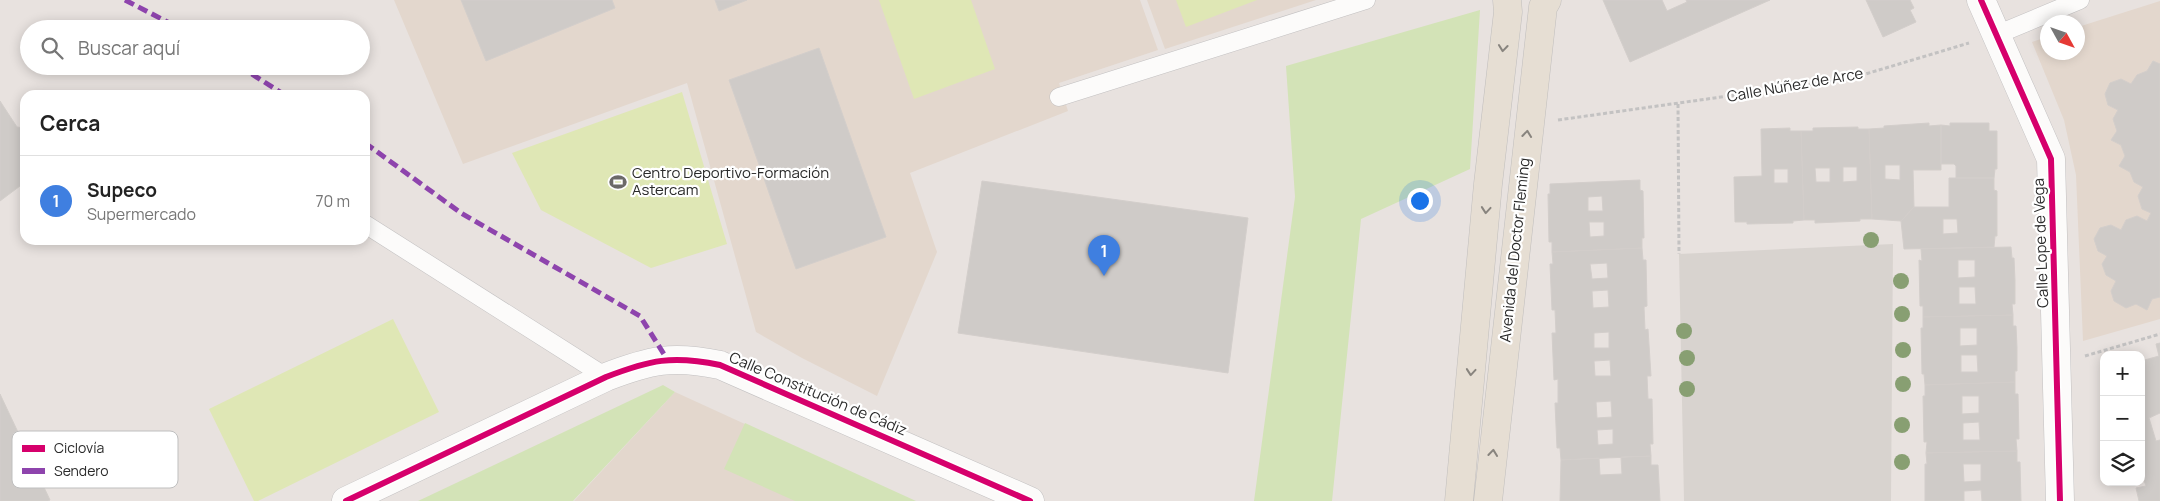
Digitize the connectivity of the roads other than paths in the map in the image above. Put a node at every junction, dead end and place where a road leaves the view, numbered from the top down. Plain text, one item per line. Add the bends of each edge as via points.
1 (1366, 0) edge
2 (1507, 0) edge
3 (1547, 0) edge
4 (1981, 0) edge
5 (2080, 0) edge
6 (1996, 35) junction
7 (1059, 98) dead end
8 (370, 227) edge
9 (606, 377) junction
10 (346, 501) edge
11 (1030, 501) edge
12 (1459, 501) edge
13 (1488, 501) edge
14 (2060, 501) edge

1 - 7 lane
2 -> 12 main road
13 -> 3 main road, Avenida del Doctor Fleming via 1528,125 1543,7
4 - 6 street, Calle Lope de Vega
5 - 6 lane
6 - 14 street, Calle Lope de Vega via 2051,159
8 - 9 lane
9 - 10 street, Calle Constitución de Cádiz
9 - 11 street, Calle Constitución de Cádiz via 667,359 720,365

